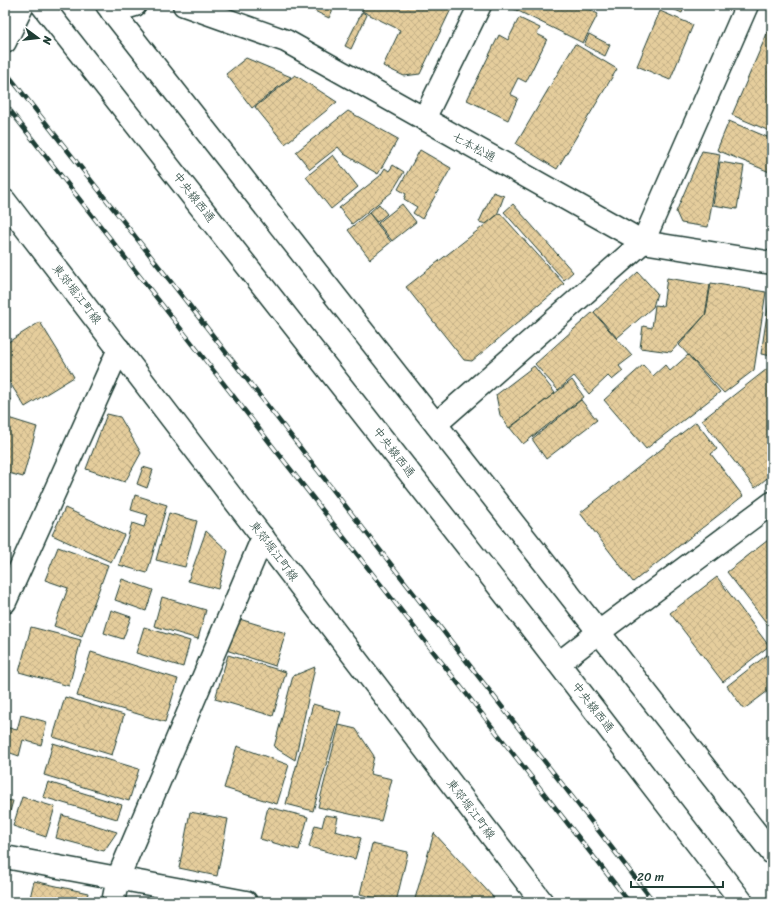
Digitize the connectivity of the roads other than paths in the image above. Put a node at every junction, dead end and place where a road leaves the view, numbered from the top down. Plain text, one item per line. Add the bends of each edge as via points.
1 (23, 5) edge
2 (42, 5) edge
3 (135, 5) edge
4 (184, 5) edge
5 (480, 5) edge
6 (747, 5) edge
7 (110, 8) edge
8 (5, 42) edge
9 (424, 119) junction
10 (5, 201) edge
11 (643, 242) junction
12 (772, 264) edge
13 (119, 349) junction
14 (436, 424) junction
15 (772, 503) edge
16 (263, 537) junction
17 (5, 602) edge
18 (599, 632) junction
19 (559, 663) junction
20 (772, 853) edge
21 (5, 857) edge
22 (118, 878) junction
23 (113, 902) edge
24 (246, 902) edge
25 (542, 902) edge
26 (742, 902) edge

1 - 8 street
2 - 19 street, 中央線西通
3 - 7 street
4 - 9 street, 七本松通 via 286,41
5 - 9 street
6 - 11 street
7 - 14 street
9 - 11 street, 七本松通
10 - 13 street, 東郊堀江町線
11 - 12 street, 七本松通
11 - 14 street
13 - 16 street, 東郊堀江町線
13 - 17 street
14 - 18 street
15 - 18 street
16 - 22 street
16 - 25 street, 東郊堀江町線
18 - 19 street
18 - 20 street
19 - 26 street, 中央線西通
21 - 22 street
22 - 23 street
22 - 24 street

